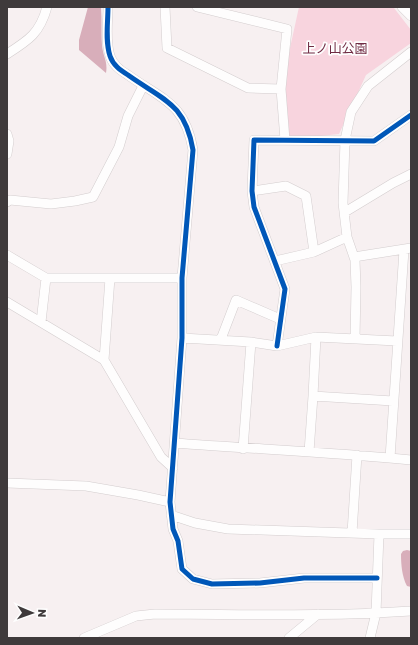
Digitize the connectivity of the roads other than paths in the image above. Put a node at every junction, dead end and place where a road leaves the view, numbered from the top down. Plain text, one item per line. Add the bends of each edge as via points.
1 (47, 7) edge
2 (108, 7) edge
3 (165, 7) edge
4 (197, 7) edge
5 (402, 7) edge
6 (411, 16) edge
7 (411, 52) edge
8 (7, 54) edge
9 (143, 86) junction
10 (281, 89) junction
11 (411, 115) edge
12 (7, 134) edge
13 (285, 140) junction
14 (345, 140) junction
15 (7, 154) edge
16 (411, 174) edge
17 (252, 191) junction
18 (7, 202) edge
19 (345, 212) junction
20 (347, 237) junction
21 (407, 249) edge
22 (314, 252) junction
23 (7, 255) edge
24 (354, 257) junction
25 (275, 261) junction
26 (46, 278) junction
27 (110, 278) junction
28 (182, 278) junction
29 (7, 302) edge
30 (280, 319) junction
31 (41, 322) junction
32 (316, 337) junction
33 (182, 338) junction
34 (355, 339) junction
35 (221, 340) junction
36 (397, 341) junction
37 (251, 342) junction
38 (277, 346) junction
39 (104, 360) junction
40 (313, 396) junction
41 (393, 401) junction
42 (175, 443) junction
43 (243, 449) junction
44 (309, 452) junction
45 (357, 455) junction
46 (390, 458) junction
47 (411, 460) edge
48 (172, 468) junction
49 (7, 483) edge
50 (170, 502) junction
51 (171, 515) junction
52 (352, 534) junction
53 (379, 534) junction
54 (411, 534) edge
55 (377, 578) junction
56 (411, 611) edge
57 (376, 613) junction
58 (318, 614) junction
59 (84, 638) edge
60 (289, 638) edge
61 (370, 638) edge

1 - 8 street via 43,22 33,35 27,42
2 - 9 street via 110,56 116,67
3 - 10 street via 167,48 248,88
4 - 10 street via 287,29
5 - 6 street
7 - 14 street via 368,86 351,112
9 - 18 street via 128,116 119,147 93,197 50,204 10,200
9 - 28 street via 176,108 185,120 190,134 193,150
10 - 13 street
11 - 14 street via 374,141
12 - 15 street
13 - 14 street
13 - 17 street via 254,140
14 - 19 street
16 - 19 street
17 - 22 street via 286,186 306,196
17 - 25 street via 254,207
19 - 20 street
20 - 22 street
20 - 24 street
21 - 24 street
21 - 36 street
22 - 25 street
23 - 26 street
24 - 34 street
25 - 30 street via 285,289
26 - 27 street
26 - 31 street
27 - 28 street
27 - 39 street
28 - 33 street
29 - 31 street
30 - 35 street via 236,300
30 - 38 street
31 - 39 street
32 - 34 street
32 - 38 street
32 - 40 street
33 - 35 street
33 - 42 street
34 - 36 street
35 - 37 street
36 - 41 street
37 - 38 street
37 - 43 street
39 - 48 street via 161,457
40 - 41 street
40 - 44 street
41 - 46 street
42 - 43 street
42 - 48 street
43 - 44 street
44 - 45 street
45 - 46 street
45 - 52 street
46 - 47 street
48 - 50 street
49 - 50 street via 86,486
50 - 51 street
51 - 52 street via 195,523 228,529
51 - 55 street via 182,569 193,578 212,584 260,583 304,578
52 - 53 street
53 - 54 street
53 - 55 street
55 - 57 street
56 - 57 street
57 - 58 street
57 - 61 street
58 - 59 street via 136,616
58 - 60 street

